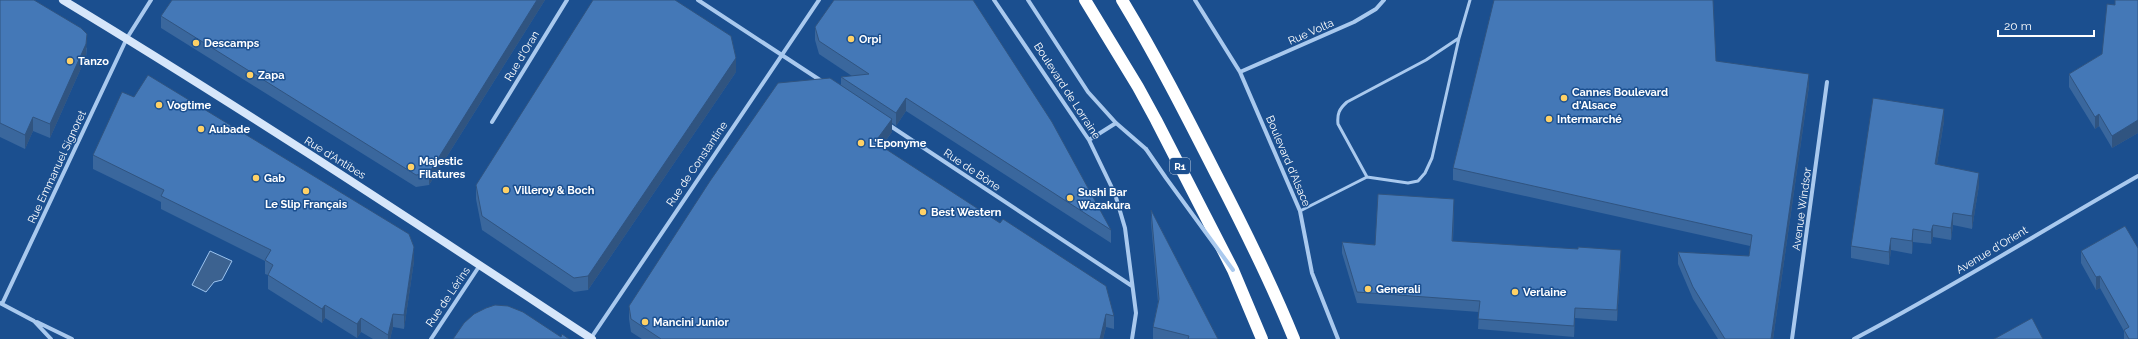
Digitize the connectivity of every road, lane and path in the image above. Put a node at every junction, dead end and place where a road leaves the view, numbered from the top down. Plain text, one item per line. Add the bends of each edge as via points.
1 (63, 0) edge
2 (151, 0) edge
3 (567, 0) edge
4 (698, 0) edge
5 (819, 0) edge
6 (994, 0) edge
7 (1028, 0) edge
8 (1085, 0) edge
9 (1122, 0) edge
10 (1195, 0) edge
11 (1384, 0) edge
12 (1470, 0) edge
13 (127, 38) junction
14 (1459, 38) junction
15 (781, 54) junction
16 (1240, 72) junction
17 (1828, 82) dead end
18 (828, 85) edge
19 (492, 122) dead end
20 (1116, 123) junction
21 (887, 124) edge
22 (1089, 140) junction
23 (2138, 176) edge
24 (1367, 178) junction
25 (1300, 210) junction
26 (480, 264) junction
27 (1234, 270) junction
28 (1132, 286) junction
29 (1, 304) edge
30 (34, 321) junction
31 (52, 339) edge
32 (72, 339) edge
33 (431, 339) edge
34 (592, 339) edge
35 (1132, 339) edge
36 (1262, 339) edge
37 (1294, 339) edge
38 (1338, 339) edge
39 (1792, 339) edge
40 (1854, 339) edge

1 - 13 street, Rue d'Antibes
2 - 13 street, Rue Emmanuel Signoret
3 - 19 street, Rue d'Oran
4 - 15 street
5 - 15 street, Rue de Constantine
6 - 22 street, Boulevard de Lorraine
7 - 20 street via 1088,92
8 - 27 highway, R1 via 1138,87
9 - 37 highway, R1 via 1168,78 1196,133 1260,260
10 - 16 street, Boulevard d'Alsace
11 - 16 street, Rue Volta via 1376,9 1354,22
12 - 14 lane
13 - 26 street, Rue d'Antibes
13 - 29 street, Rue Emmanuel Signoret
14 - 24 lane via 1432,158 1425,173 1418,181 1408,184
14 - 24 lane via 1426,60 1340,107 1337,115 1338,124
15 - 18 street
15 - 34 street, Rue de Constantine
16 - 25 street, Boulevard d'Alsace
17 - 39 street, Avenue Windsor
20 - 22 street
20 - 27 street, bridge via 1146,149
21 - 28 street, Rue de Bône
22 - 28 street, Boulevard de Lorraine via 1115,194 1125,228
23 - 40 street, Avenue d'Orient via 1915,307
24 - 25 lane
25 - 38 street, Boulevard d'Alsace via 1312,272
26 - 33 street, Rue de Lérins
26 - 34 street, Rue d'Antibes
27 - 36 highway, R1
28 - 35 street, Boulevard de Lorraine via 1136,313
29 - 30 street
30 - 31 street
30 - 32 street

